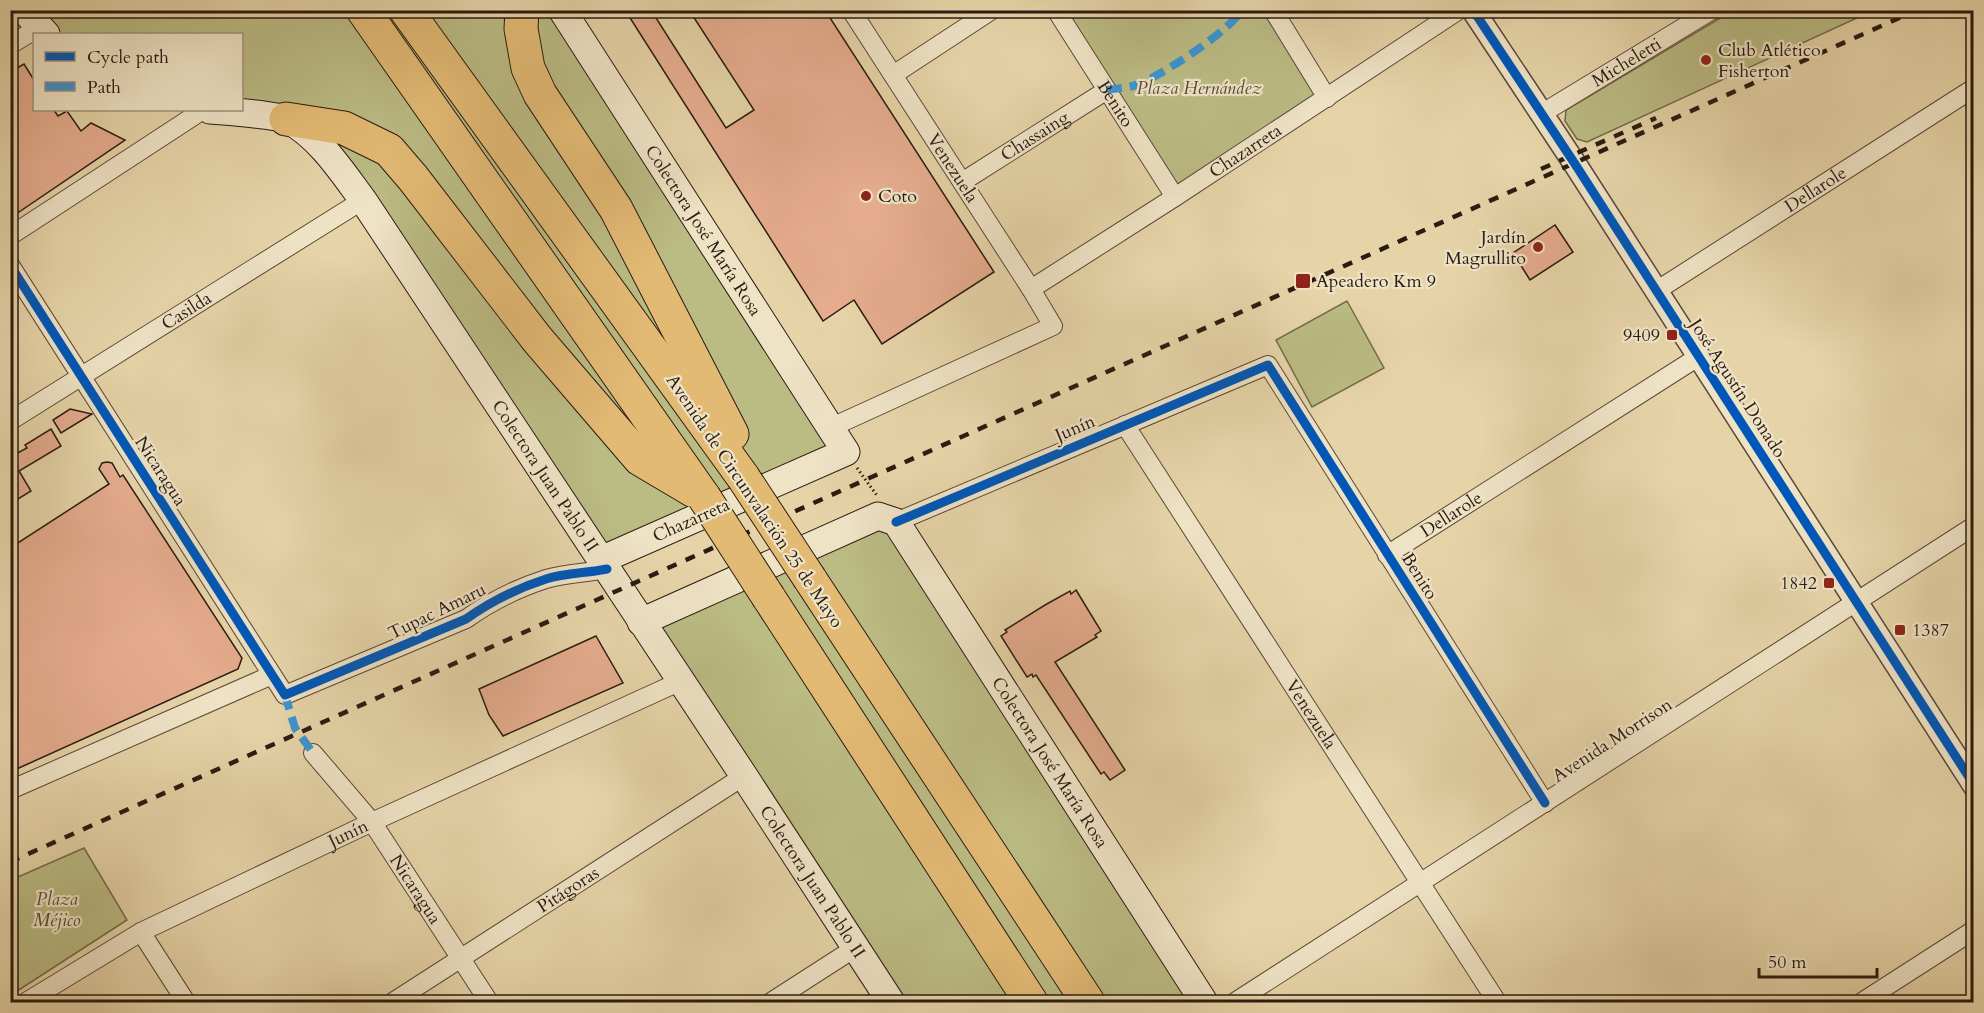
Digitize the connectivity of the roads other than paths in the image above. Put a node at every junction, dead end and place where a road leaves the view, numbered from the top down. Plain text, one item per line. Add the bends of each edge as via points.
1 (363, 10) edge
2 (406, 10) edge
3 (522, 10) edge
4 (562, 10) edge
5 (851, 10) edge
6 (992, 10) edge
7 (1056, 10) edge
8 (1273, 10) edge
9 (1459, 10) edge
10 (1473, 10) edge
11 (1712, 10) edge
12 (36, 24) edge
13 (10, 45) edge
14 (893, 75) junction
15 (1974, 88) edge
16 (1107, 90) junction
17 (1327, 98) junction
18 (200, 111) edge
19 (218, 111) edge
20 (1541, 114) junction
21 (286, 119) junction
22 (962, 182) junction
23 (1175, 197) junction
24 (363, 200) junction
25 (10, 236) edge
26 (10, 265) edge
27 (1031, 289) junction
28 (1656, 291) junction
29 (1698, 357) junction
30 (1268, 365) joint
31 (80, 376) junction
32 (10, 421) edge
33 (1125, 425) junction
34 (832, 427) junction
35 (846, 452) joint
36 (743, 477) junction
37 (704, 497) junction
38 (896, 522) junction
39 (1974, 526) edge
40 (1387, 555) junction
41 (604, 564) junction
42 (1856, 602) junction
43 (641, 622) junction
44 (273, 675) junction
45 (681, 681) junction
46 (285, 695) joint
47 (313, 753) dead end
48 (744, 776) junction
49 (1974, 784) edge
50 (10, 790) edge
51 (1545, 803) junction
52 (372, 822) junction
53 (1422, 882) junction
54 (1974, 930) edge
55 (141, 932) junction
56 (855, 948) junction
57 (461, 959) junction
58 (26, 1002) edge
59 (186, 1002) edge
60 (393, 1002) edge
61 (489, 1002) edge
62 (771, 1002) edge
63 (891, 1002) edge
64 (1030, 1002) edge
65 (1088, 1002) edge
66 (1204, 1002) edge
67 (1235, 1002) edge
68 (1497, 1002) edge
69 (1862, 1002) edge

1 - 37 highway
2 - 36 highway, Avenida de Circunvalación 25 de Mayo
3 - 36 highway via 528,68 540,94 632,238 731,431
4 - 34 main road, Colectora José María Rosa
5 - 14 street, Venezuela
6 - 14 street
7 - 16 street, Benito
8 - 17 street
9 - 17 street, Chazarreta
10 - 20 street, José Agustín Donado
11 - 20 street, Micheletti
12 - 13 street
14 - 22 street, Venezuela
15 - 28 street, Dellarole
16 - 22 street, Chassaing
16 - 23 street, Benito
17 - 23 street, Chazarreta
18 - 25 street
19 - 21 main road
20 - 28 street, José Agustín Donado
21 - 24 main road, Colectora Juan Pablo II via 337,164
21 - 37 highway via 344,128 389,150 537,339 640,459
22 - 27 street, Venezuela
23 - 27 street, Chazarreta
24 - 31 street, Casilda
24 - 41 main road, Colectora Juan Pablo II
26 - 31 street, Nicaragua
27 - 34 street, Venezuela via 1053,326
28 - 29 street, José Agustín Donado
29 - 40 street, Dellarole
29 - 42 street, José Agustín Donado
30 - 33 street, Junín
30 - 40 street, Benito
31 - 32 street, Casilda
31 - 44 street, Nicaragua
33 - 38 street, Junín
33 - 53 street, Venezuela
34 - 35 main road, Colectora José María Rosa
35 - 41 main road, Chazarreta
36 - 65 highway, Avenida de Circunvalación 25 de Mayo, bridge
37 - 64 highway, bridge
38 - 43 main road, Junín via 878,516
38 - 66 main road, Colectora José María Rosa
39 - 42 street, Avenida Morrison
40 - 51 street, Benito
41 - 43 main road, Colectora Juan Pablo II
41 - 46 street, Tupac Amaru via 586,574 548,578 486,605 466,619
42 - 49 street, José Agustín Donado
42 - 51 street, Avenida Morrison
43 - 45 main road, Colectora Juan Pablo II
44 - 46 street, Nicaragua
44 - 50 street
45 - 48 main road, Colectora Juan Pablo II
45 - 52 street, Junín
47 - 52 street, Nicaragua
48 - 56 main road, Colectora Juan Pablo II
48 - 57 street, Pitágoras
51 - 53 street, Avenida Morrison
52 - 55 street, Junín
52 - 57 street, Nicaragua
53 - 67 street, Avenida Morrison
53 - 68 street, Venezuela
54 - 69 street
55 - 58 street, Junín
55 - 59 street
56 - 62 street
56 - 63 main road, Colectora Juan Pablo II
57 - 60 street, Pitágoras
57 - 61 street, Nicaragua

